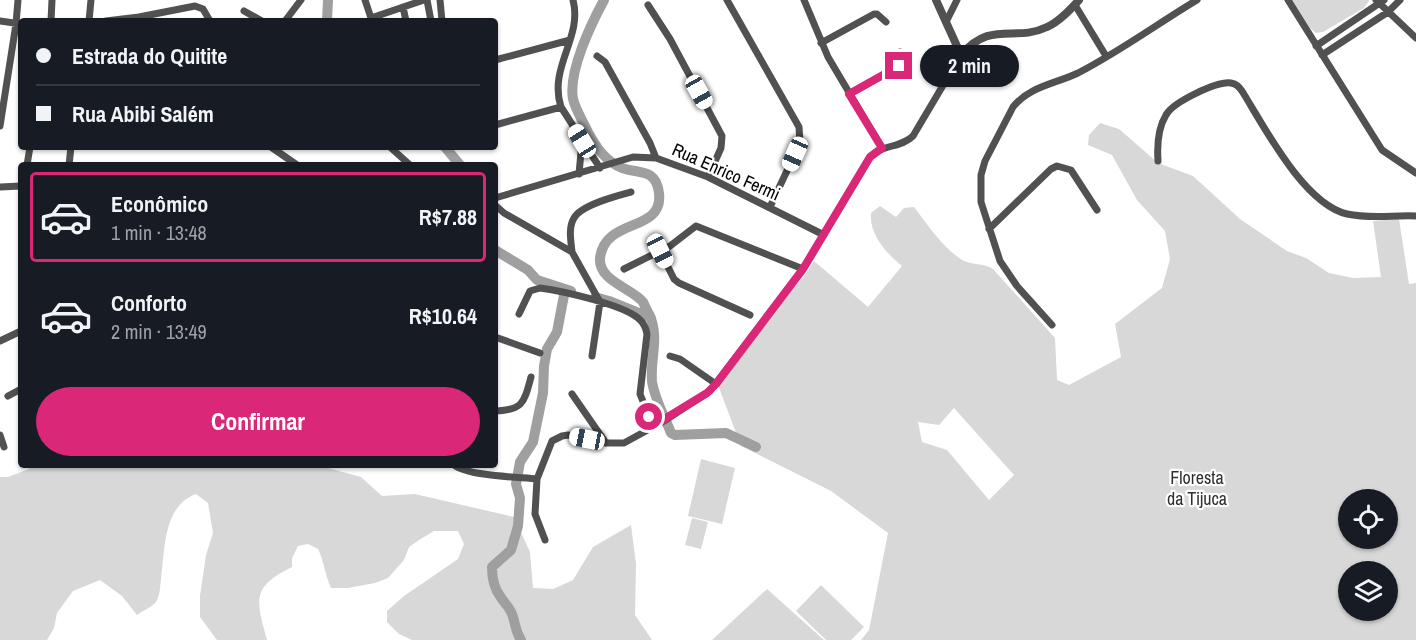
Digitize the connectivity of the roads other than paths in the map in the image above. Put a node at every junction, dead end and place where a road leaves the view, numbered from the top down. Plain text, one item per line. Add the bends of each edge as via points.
1 (18, 0) edge
2 (52, 0) edge
3 (91, 0) edge
4 (301, 0) edge
5 (365, 0) edge
6 (426, 0) edge
7 (440, 0) edge
8 (573, 0) edge
9 (727, 0) edge
10 (804, 0) edge
11 (936, 0) edge
12 (957, 0) edge
13 (1197, 0) edge
14 (1288, 0) edge
15 (1400, 0) edge
16 (1380, 1) edge
17 (1077, 2) edge
18 (648, 5) dead end
19 (403, 7) junction
20 (244, 11) dead end
21 (1388, 12) junction
22 (19, 18) edge
23 (51, 18) edge
24 (89, 18) edge
25 (135, 18) edge
26 (208, 18) edge
27 (257, 18) edge
28 (287, 18) edge
29 (370, 18) edge
30 (376, 18) edge
31 (405, 18) edge
32 (430, 18) edge
33 (442, 18) edge
34 (0, 21) edge
35 (886, 22) dead end
36 (946, 22) junction
37 (18, 24) edge
38 (18, 29) edge
39 (1416, 38) edge
40 (570, 40) junction
41 (821, 44) junction
42 (1316, 46) junction
43 (900, 52) dead end
44 (961, 55) junction
45 (1322, 55) junction
46 (1106, 56) junction
47 (597, 57) dead end
48 (498, 59) edge
49 (849, 94) junction
50 (561, 107) junction
51 (498, 124) edge
52 (0, 126) edge
53 (582, 141) junction
54 (882, 148) junction
55 (275, 150) edge
56 (393, 150) edge
57 (656, 158) junction
58 (1158, 161) dead end
59 (293, 162) edge
60 (407, 162) edge
61 (603, 167) junction
62 (1416, 173) edge
63 (579, 174) junction
64 (708, 177) junction
65 (18, 186) edge
66 (0, 187) edge
67 (631, 192) dead end
68 (498, 197) edge
69 (770, 207) junction
70 (498, 208) edge
71 (1097, 210) dead end
72 (1416, 216) edge
73 (989, 229) junction
74 (824, 235) junction
75 (660, 251) junction
76 (572, 252) junction
77 (624, 269) dead end
78 (803, 269) junction
79 (599, 300) junction
80 (519, 314) dead end
81 (750, 315) dead end
82 (1052, 325) dead end
83 (18, 332) edge
84 (498, 338) edge
85 (0, 341) edge
86 (540, 353) dead end
87 (592, 356) dead end
88 (670, 356) dead end
89 (531, 377) dead end
90 (716, 384) junction
91 (18, 391) edge
92 (572, 394) dead end
93 (8, 396) dead end
94 (498, 411) edge
95 (653, 426) junction
96 (0, 435) edge
97 (606, 443) junction
98 (4, 447) dead end
99 (459, 468) edge
100 (537, 479) junction
101 (545, 540) dead end

1 - 22 street
2 - 23 street
3 - 24 street
4 - 28 street
5 - 29 street
6 - 19 street
6 - 32 street
7 - 33 street
8 - 40 street via 575,14
9 - 69 street via 799,127 800,143
10 - 41 street
11 - 36 street
12 - 36 street
13 - 46 street
14 - 42 street
15 - 21 street
16 - 21 street
16 - 42 street
17 - 44 street via 1047,27 984,36 972,42
17 - 46 street
18 - 64 street via 722,136
19 - 30 street
19 - 31 street
20 - 27 street
21 - 39 street
21 - 45 street
25 - 26 street via 195,6 203,9
34 - 37 street
35 - 41 street via 874,14
36 - 44 street
38 - 52 street
40 - 48 street
40 - 50 street via 557,86
41 - 49 street
42 - 45 street
43 - 49 street via 898,67
44 - 54 street via 914,136
45 - 62 street via 1382,150
46 - 73 street via 1077,73 1033,89 1013,107 981,176 981,202
47 - 57 street, Rua Enrico Fermi via 605,62
49 - 54 street
50 - 51 street
50 - 53 street
53 - 61 street
53 - 63 street
54 - 74 street via 870,157
55 - 59 street
56 - 60 street
57 - 61 street via 633,158
57 - 64 street, Rua Enrico Fermi
58 - 72 street via 1158,142 1170,109 1223,83 1237,84 1308,190 1333,210 1362,216
61 - 63 street
63 - 68 street
64 - 69 street, Rua Enrico Fermi
65 - 66 street
67 - 76 street via 580,211 570,226
69 - 74 street, Rua Enrico Fermi
70 - 76 street
71 - 73 street via 1071,170 1057,166
73 - 82 street via 1006,272
74 - 78 street
75 - 77 street
75 - 78 street via 699,226
75 - 81 street via 679,283
76 - 79 street
78 - 90 street
79 - 80 street via 533,289
79 - 87 street
79 - 95 street via 637,317 646,330 640,394
83 - 85 street
84 - 86 street
88 - 90 street
89 - 94 street via 519,406
90 - 95 street
91 - 93 street
92 - 97 street
95 - 97 street via 624,443
96 - 98 street
97 - 100 street via 568,435 557,438 552,441
99 - 100 street
100 - 101 street via 535,514

